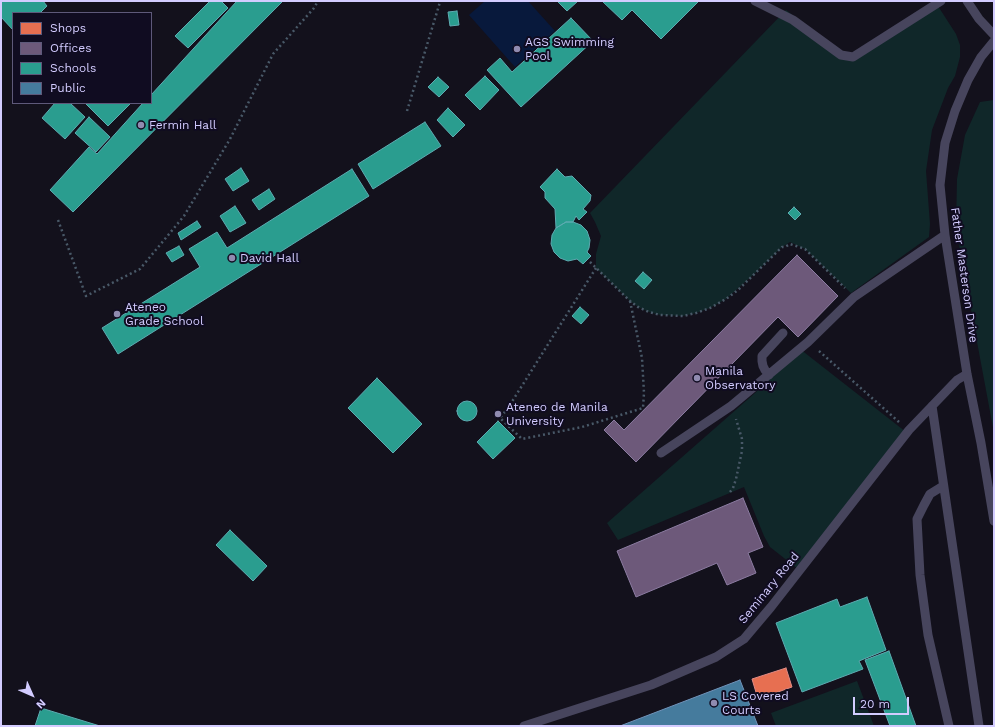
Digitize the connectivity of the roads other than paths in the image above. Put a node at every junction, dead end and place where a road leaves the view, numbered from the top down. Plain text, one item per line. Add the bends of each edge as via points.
1 (755, 1) edge
2 (941, 1) edge
3 (967, 1) edge
4 (994, 35) edge
5 (994, 42) edge
6 (945, 235) junction
7 (783, 333) dead end
8 (967, 374) junction
9 (769, 375) junction
10 (932, 406) junction
11 (661, 453) dead end
12 (990, 477) edge
13 (943, 486) junction
14 (994, 521) edge
15 (524, 726) edge
16 (949, 726) edge
17 (979, 726) edge

1 - 2 lane via 793,20 841,55 853,56
3 - 4 lane
5 - 6 lane, Father Masterson Drive via 981,57 968,80 945,143 940,185
6 - 8 lane, Father Masterson Drive
6 - 9 lane via 854,297 808,342
7 - 9 lane via 762,356 762,366
8 - 10 lane, Seminary Road via 957,380
8 - 12 lane, Father Masterson Drive
9 - 11 lane via 731,406
10 - 13 lane
10 - 15 lane, Seminary Road via 909,430 744,638 716,657 651,685
12 - 14 lane, Father Masterson Drive
13 - 16 lane via 930,494 917,519 920,575 928,635
13 - 17 lane

